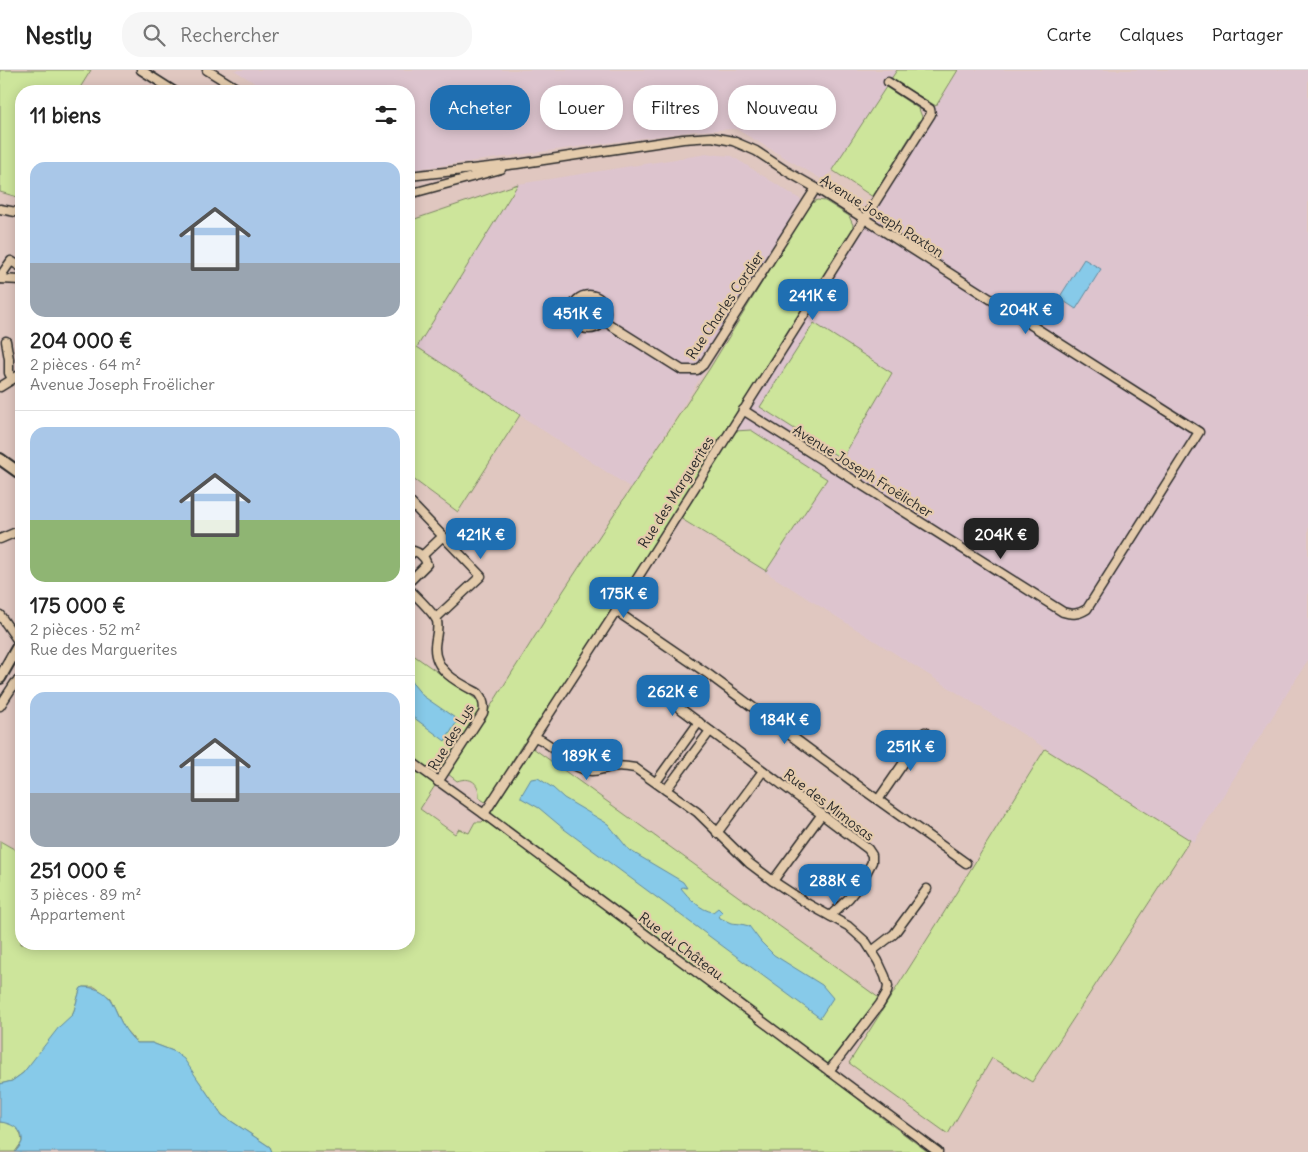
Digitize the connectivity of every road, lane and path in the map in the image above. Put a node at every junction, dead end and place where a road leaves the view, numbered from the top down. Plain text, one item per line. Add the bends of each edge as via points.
1 (141, 70) edge
2 (207, 70) edge
3 (888, 82) dead end
4 (165, 85) edge
5 (231, 85) edge
6 (518, 164) junction
7 (415, 175) edge
8 (816, 188) junction
9 (415, 192) edge
10 (0, 209) edge
11 (15, 212) edge
12 (864, 220) junction
13 (15, 263) edge
14 (1, 279) edge
15 (15, 280) edge
16 (604, 321) junction
17 (6, 342) dead end
18 (15, 377) edge
19 (12, 379) junction
20 (0, 387) edge
21 (743, 410) junction
22 (1199, 432) joint
23 (0, 458) edge
24 (15, 469) edge
25 (415, 507) edge
26 (14, 533) dead end
27 (443, 536) junction
28 (0, 539) edge
29 (415, 551) edge
30 (422, 556) junction
31 (415, 576) edge
32 (415, 595) edge
33 (616, 611) junction
34 (0, 615) edge
35 (436, 618) junction
36 (15, 636) edge
37 (15, 652) edge
38 (0, 678) edge
39 (15, 683) edge
40 (660, 694) dead end
41 (0, 706) edge
42 (699, 722) junction
43 (710, 731) junction
44 (925, 732) dead end
45 (535, 737) junction
46 (415, 765) edge
47 (762, 771) junction
48 (438, 782) junction
49 (656, 782) junction
50 (666, 790) junction
51 (878, 800) junction
52 (484, 814) junction
53 (822, 814) junction
54 (717, 833) junction
55 (966, 863) dead end
56 (773, 881) junction
57 (927, 889) dead end
58 (830, 916) junction
59 (872, 952) junction
60 (829, 1071) junction
61 (938, 1152) edge

1 - 4 street
2 - 5 street
3 - 12 street via 930,109 931,114
6 - 7 street, Avenue Joseph Paxton
6 - 8 street, Avenue Joseph Paxton via 712,138 733,141 756,151
6 - 9 street, Avenue Joseph Paxton
8 - 12 street, Avenue Joseph Paxton
8 - 16 street, Rue Charles Cordier via 697,370 682,370
10 - 11 street
12 - 21 street
12 - 22 street, Avenue Joseph Paxton
13 - 14 street via 11,261
14 - 15 street
16 - 16 street via 606,310 600,300 590,295 574,303 572,317 578,326 589,330
17 - 19 street
18 - 19 street
19 - 20 street
21 - 22 street, Avenue Joseph Froëlicher via 1069,614 1087,609
21 - 33 street, Rue des Marguerites
23 - 24 main road
25 - 27 street
26 - 28 street
27 - 30 street
27 - 35 street via 481,576
29 - 30 street
30 - 31 street via 427,564
32 - 35 street
33 - 45 street, Rue des Marguerites
33 - 51 street via 708,674
34 - 36 street
35 - 48 street, Rue des Lys via 435,655 439,665 453,680 480,690 484,705 483,714
37 - 38 main road
39 - 41 street
40 - 42 street, Rue des Mimosas
42 - 43 street, Rue des Mimosas
42 - 49 street
43 - 47 street, Rue des Mimosas
43 - 50 street
44 - 51 street
45 - 49 street via 581,768 593,771 625,766 635,768
45 - 52 street, Rue des Marguerites
46 - 48 street, Rue du Château
47 - 53 street, Rue des Mimosas
47 - 54 street
48 - 52 street, Rue du Château
49 - 50 street
50 - 54 street via 697,812
51 - 55 street
52 - 60 street, Rue du Château
53 - 56 street
53 - 58 street, Rue des Mimosas via 868,849 873,858 861,883
54 - 56 street
56 - 58 street
57 - 59 street via 894,934
58 - 59 street via 848,926
59 - 60 street via 885,976 887,992
60 - 61 street, Rue du Château

